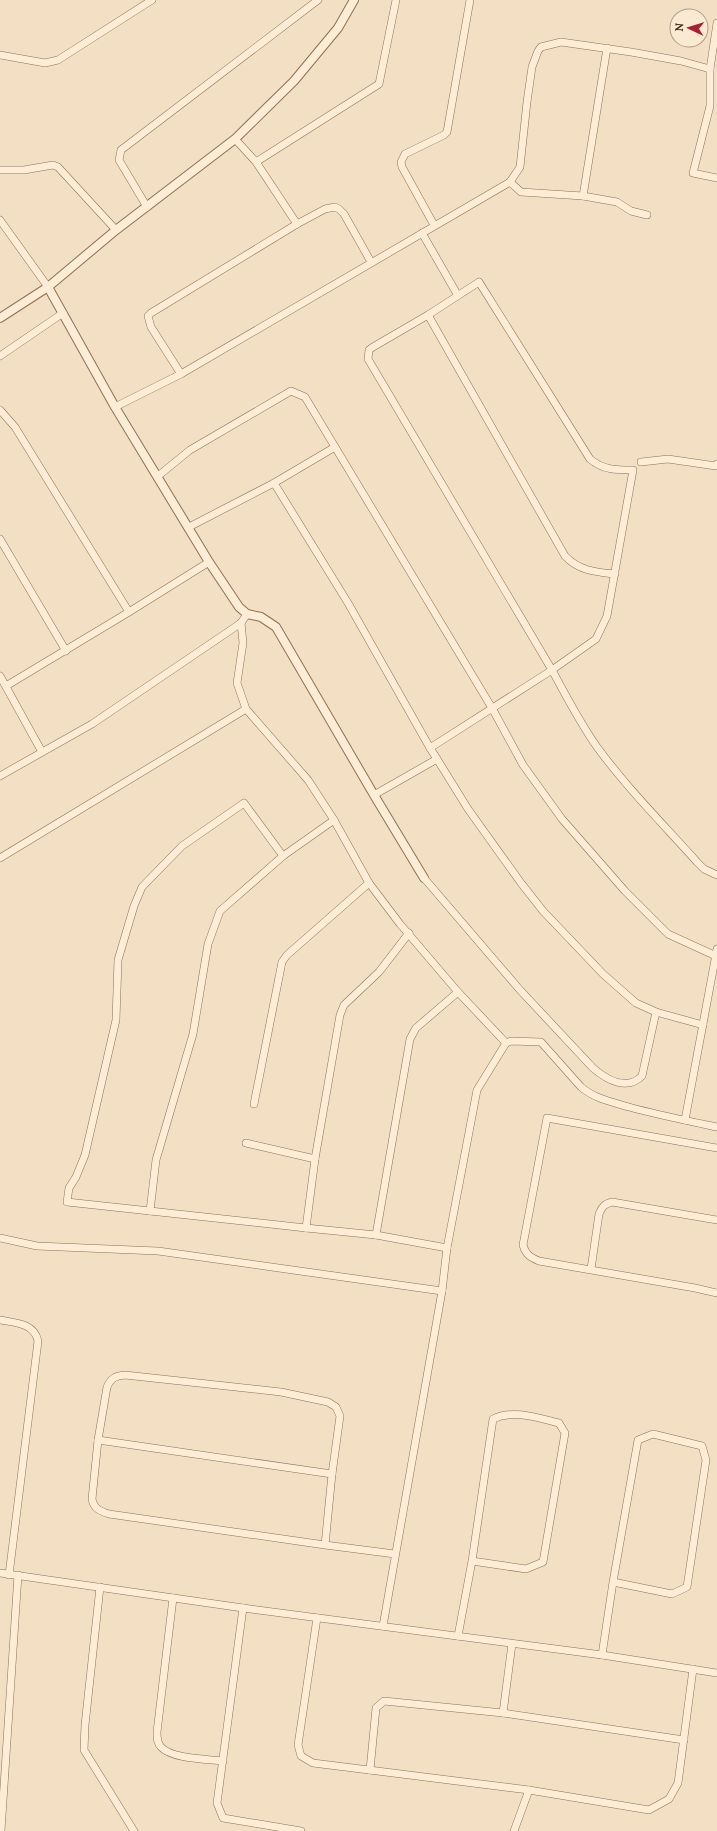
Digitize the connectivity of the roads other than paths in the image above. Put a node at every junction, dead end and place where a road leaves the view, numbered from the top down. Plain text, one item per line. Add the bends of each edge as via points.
1 (152, 0) edge
2 (318, 0) edge
3 (354, 0) edge
4 (396, 0) edge
5 (470, 0) edge
6 (717, 23) edge
7 (607, 48) junction
8 (0, 55) edge
9 (710, 69) junction
10 (714, 107) edge
11 (235, 139) junction
12 (256, 162) junction
13 (0, 170) edge
14 (717, 178) edge
15 (510, 182) junction
16 (583, 196) junction
17 (147, 207) junction
18 (647, 215) dead end
19 (0, 220) edge
20 (297, 224) junction
21 (434, 225) junction
22 (116, 230) junction
23 (422, 233) junction
24 (371, 262) junction
25 (48, 287) junction
26 (457, 294) junction
27 (63, 313) junction
28 (428, 314) junction
29 (0, 318) edge
30 (0, 356) edge
31 (181, 374) junction
32 (115, 407) junction
33 (0, 411) edge
34 (335, 447) junction
35 (641, 462) dead end
36 (717, 464) edge
37 (158, 476) junction
38 (274, 483) junction
39 (189, 528) junction
40 (0, 539) edge
41 (209, 562) junction
42 (615, 574) junction
43 (129, 612) junction
44 (247, 614) junction
45 (241, 623) junction
46 (66, 651) junction
47 (552, 670) junction
48 (0, 676) edge
49 (6, 686) junction
50 (492, 708) junction
51 (246, 709) junction
52 (430, 748) junction
53 (42, 752) junction
54 (437, 759) junction
55 (0, 776) edge
56 (374, 796) junction
57 (334, 820) junction
58 (283, 856) junction
59 (0, 858) edge
60 (717, 875) edge
61 (424, 878) joint
62 (369, 883) junction
63 (409, 933) junction
64 (716, 952) edge
65 (458, 992) junction
66 (656, 1012) junction
67 (703, 1024) junction
68 (506, 1043) junction
69 (254, 1104) dead end
70 (685, 1120) junction
71 (717, 1127) edge
72 (246, 1144) dead end
73 (717, 1148) edge
74 (315, 1159) junction
75 (150, 1211) junction
76 (717, 1220) edge
77 (306, 1228) junction
78 (376, 1235) junction
79 (0, 1238) edge
80 (447, 1248) junction
81 (591, 1270) junction
82 (442, 1291) junction
83 (717, 1293) edge
84 (0, 1320) edge
85 (98, 1440) junction
86 (332, 1474) junction
87 (325, 1545) junction
88 (395, 1554) junction
89 (472, 1561) junction
90 (0, 1573) edge
91 (9, 1575) junction
92 (18, 1575) junction
93 (613, 1582) junction
94 (100, 1587) junction
95 (173, 1598) junction
96 (243, 1608) junction
97 (317, 1618) junction
98 (383, 1626) junction
99 (458, 1636) junction
100 (512, 1644) junction
101 (602, 1655) junction
102 (692, 1669) junction
103 (717, 1673) edge
104 (503, 1713) junction
105 (684, 1740) junction
106 (223, 1761) junction
107 (370, 1770) junction
108 (528, 1790) junction
109 (1, 1831) edge
110 (134, 1831) edge
111 (301, 1831) edge
112 (514, 1831) edge

1 - 8 street via 58,60 45,63
2 - 17 street via 120,150 119,160
3 - 11 street via 338,28 294,81
4 - 12 street via 379,84
5 - 21 street via 447,132 405,154 400,162
6 - 9 street
7 - 9 street via 681,61
7 - 15 street via 561,42 541,47 538,51 532,67 520,167
7 - 16 street
9 - 10 street
10 - 14 street via 693,173
11 - 12 street
11 - 17 street
12 - 20 street
13 - 22 street via 24,170 52,165 58,167
15 - 16 street via 521,192
15 - 21 street
16 - 18 street via 616,202 631,211
17 - 22 street
19 - 25 street
20 - 24 street via 330,207 339,209
20 - 31 street via 151,312 148,316 151,327
21 - 23 street
22 - 25 street
23 - 24 street
23 - 26 street
24 - 31 street
25 - 27 street
25 - 29 street
26 - 28 street
26 - 42 street via 479,282 590,459 605,468 632,470
27 - 30 street
27 - 32 street
28 - 42 street via 565,556 577,566 588,570
28 - 47 street via 373,347 369,350 368,359
31 - 32 street
32 - 37 street
33 - 43 street via 15,427
34 - 37 street via 305,397 291,390 190,450
34 - 38 street
34 - 50 street
35 - 36 street via 668,458 716,466
37 - 39 street
38 - 39 street
38 - 52 street via 348,603
39 - 41 street
40 - 46 street
41 - 43 street
41 - 44 street via 239,608
42 - 47 street via 607,616 596,639
43 - 46 street
44 - 45 street
44 - 56 street via 261,617 276,627
45 - 51 street via 243,643 237,683
45 - 53 street via 92,724
46 - 49 street
47 - 50 street
47 - 60 street via 584,727 609,763 697,862 704,869
48 - 49 street
49 - 53 street
50 - 52 street
50 - 64 street via 523,765 562,819 625,891 668,934
51 - 57 street via 308,780
51 - 59 street
52 - 54 street
53 - 55 street
54 - 56 street
54 - 66 street via 468,809 543,911 630,999
56 - 61 street
57 - 58 street
57 - 62 street
58 - 75 street via 220,911 208,944 192,1034 156,1160
58 - 75 street via 244,803 182,846 142,887 134,906 118,960 116,1020 85,1155 69,1188 67,1202
61 - 66 street via 520,990 604,1077 626,1084 636,1082 642,1076
62 - 63 street
62 - 69 street via 282,962
63 - 65 street
63 - 74 street via 379,972 344,1005 340,1015
64 - 67 street
65 - 68 street
65 - 78 street via 416,1028 410,1039
66 - 67 street
67 - 70 street
68 - 70 street via 541,1042 581,1087 594,1097
68 - 80 street via 477,1090
70 - 71 street
72 - 74 street
73 - 81 street via 547,1118 523,1237 525,1251 539,1261
74 - 77 street
75 - 77 street
76 - 81 street via 612,1202 606,1204 599,1214
77 - 78 street
78 - 80 street
79 - 82 street via 37,1246 158,1251
80 - 82 street
81 - 83 street
82 - 88 street
84 - 91 street via 32,1328 38,1341
85 - 86 street
85 - 86 street via 107,1387 110,1380 117,1376 125,1374 281,1392 328,1402 338,1410 340,1416
85 - 87 street via 92,1499 95,1508 100,1511
86 - 87 street
87 - 88 street
88 - 98 street
89 - 89 street via 526,1569 542,1562 565,1434 559,1423 525,1415 502,1414 493,1419
89 - 99 street
90 - 91 street
91 - 92 street
92 - 94 street
92 - 109 street
93 - 93 street via 638,1440 653,1434 702,1446 706,1460 686,1586 672,1594
93 - 101 street
94 - 95 street
94 - 110 street via 84,1750
95 - 96 street
95 - 106 street via 157,1732 158,1742 161,1748 177,1755
96 - 97 street
96 - 106 street
97 - 98 street
97 - 107 street via 298,1745 301,1756 313,1763
98 - 99 street
99 - 100 street
100 - 101 street
100 - 104 street
101 - 102 street
102 - 103 street
102 - 105 street
104 - 105 street
104 - 107 street via 384,1701 376,1708
105 - 108 street via 678,1783 669,1799 649,1810
106 - 111 street via 217,1803 223,1818
107 - 108 street
108 - 112 street

